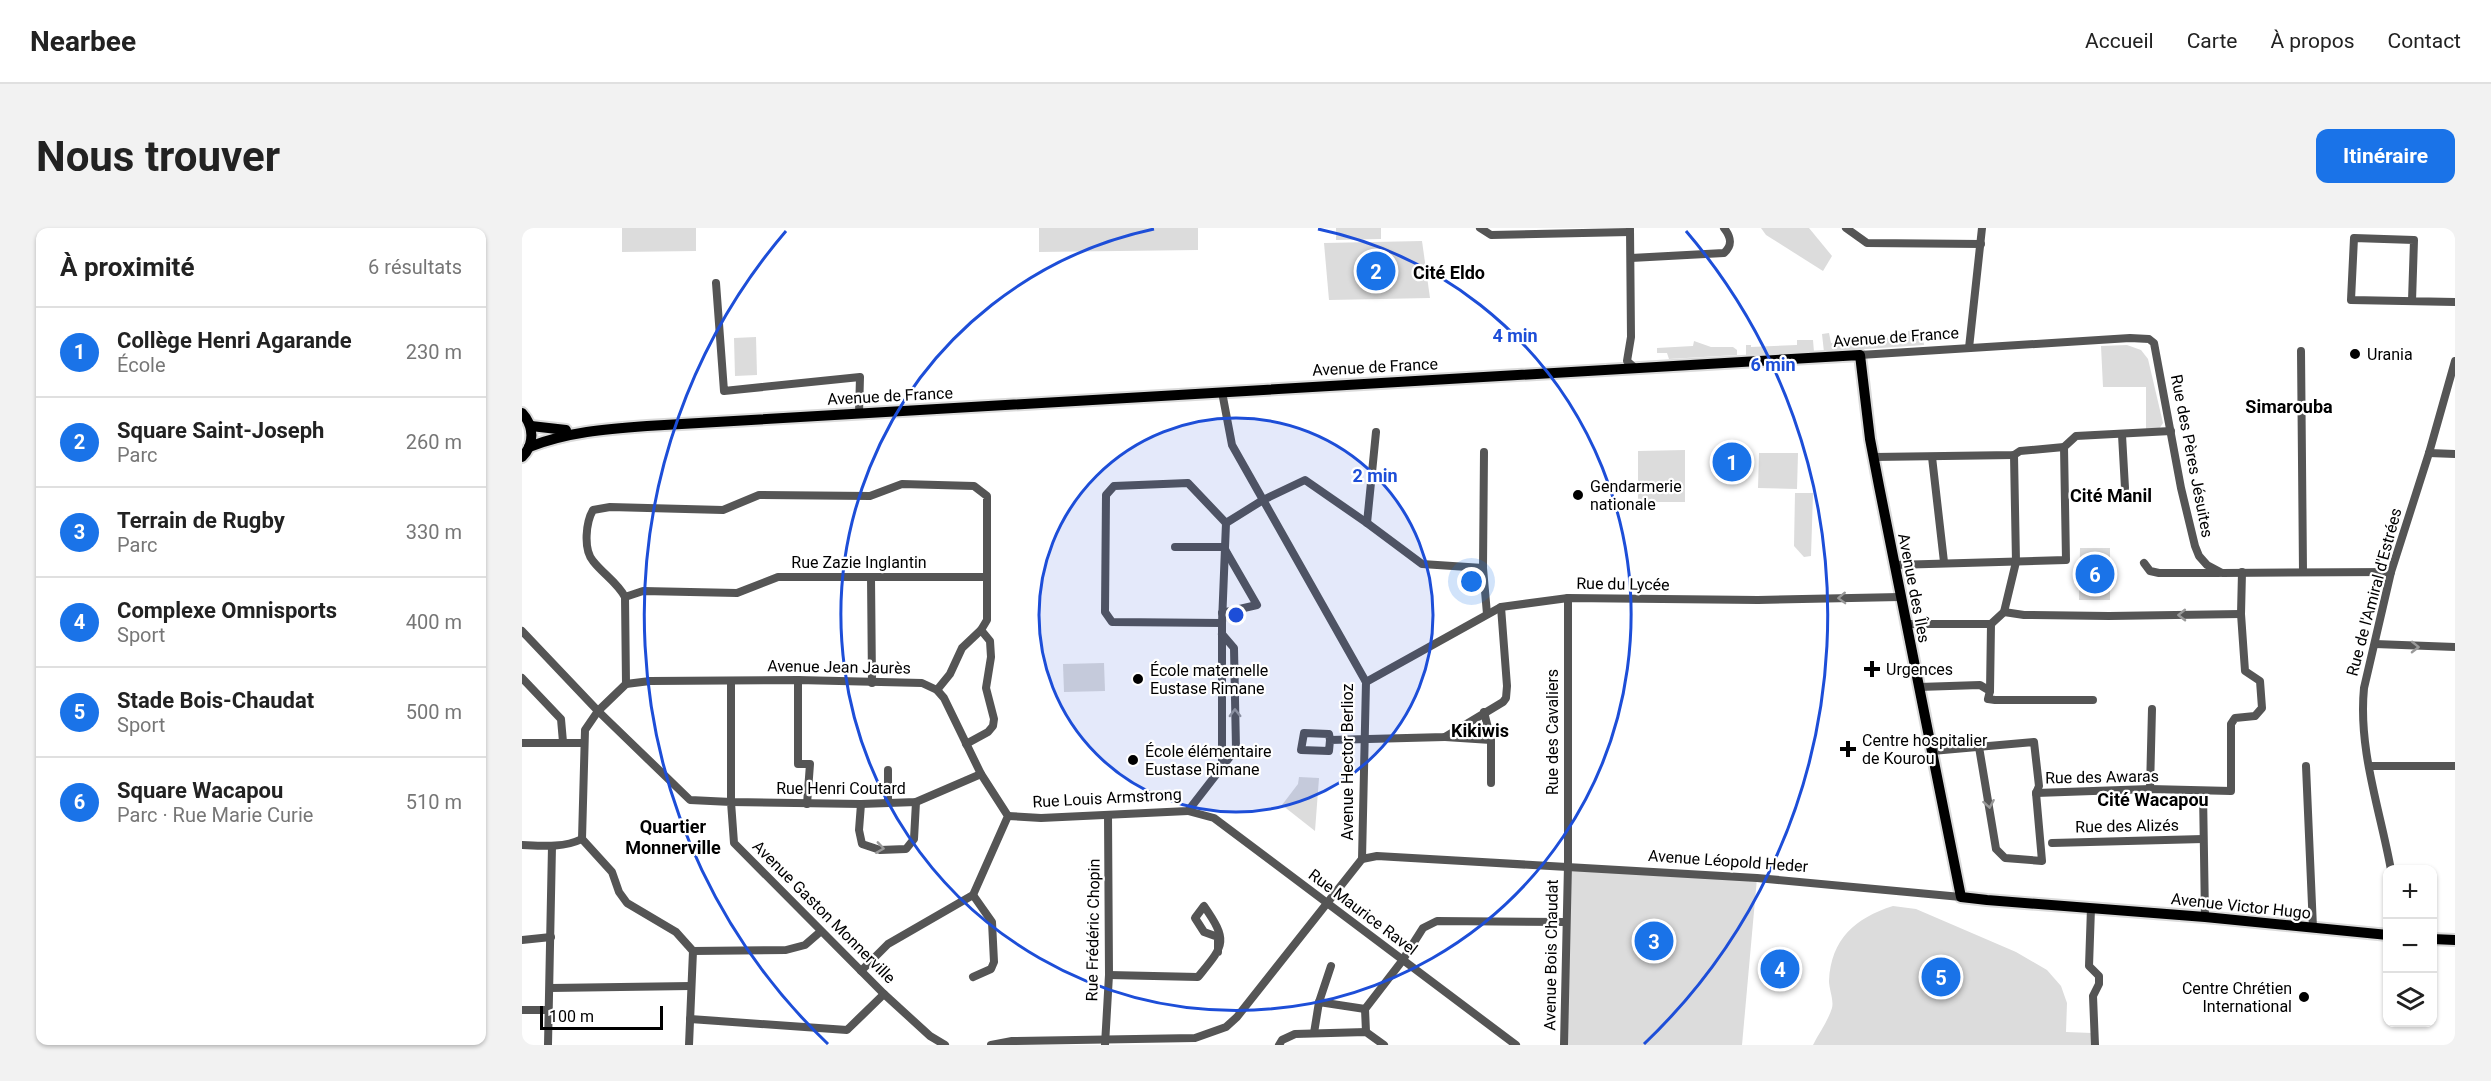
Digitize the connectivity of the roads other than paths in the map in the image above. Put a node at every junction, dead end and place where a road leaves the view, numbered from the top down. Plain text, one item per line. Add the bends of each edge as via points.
1 (1479, 228) edge
2 (1724, 228) edge
3 (1846, 228) edge
4 (1982, 228) edge
5 (1630, 230) edge
6 (1980, 244) junction
7 (1631, 258) junction
8 (716, 283) dead end
9 (2412, 301) junction
10 (2455, 302) edge
11 (2154, 344) joint
12 (1969, 348) junction
13 (2301, 351) dead end
14 (1860, 355) junction
15 (2455, 361) edge
16 (1627, 366) junction
17 (1222, 392) junction
18 (522, 413) edge
19 (859, 413) junction
20 (531, 426) junction
21 (596, 430) junction
22 (2171, 431) junction
23 (1376, 432) dead end
24 (2122, 435) junction
25 (529, 447) junction
26 (2064, 447) junction
27 (1484, 452) dead end
28 (2429, 453) junction
29 (2455, 454) edge
30 (2014, 455) junction
31 (522, 457) edge
32 (1874, 457) junction
33 (1932, 457) junction
34 (2126, 488) dead end
35 (1263, 500) junction
36 (1226, 523) junction
37 (1367, 523) junction
38 (1175, 547) dead end
39 (1224, 547) junction
40 (2016, 561) junction
41 (1944, 562) junction
42 (2144, 563) dead end
43 (1894, 565) junction
44 (1483, 568) junction
45 (2303, 571) junction
46 (2242, 572) junction
47 (2391, 572) junction
48 (2222, 573) junction
49 (871, 577) junction
50 (987, 577) junction
51 (625, 597) junction
52 (1900, 597) junction
53 (1568, 598) junction
54 (1501, 607) junction
55 (2004, 612) junction
56 (1222, 613) junction
57 (1487, 614) junction
58 (2241, 614) junction
59 (1222, 623) junction
60 (1906, 624) junction
61 (1991, 624) junction
62 (981, 630) junction
63 (522, 631) edge
64 (1222, 634) junction
65 (2374, 644) junction
66 (2455, 647) edge
67 (522, 678) edge
68 (798, 680) junction
69 (731, 681) junction
70 (872, 682) junction
71 (1366, 682) junction
72 (626, 684) junction
73 (1919, 687) junction
74 (937, 690) junction
75 (1990, 691) junction
76 (2093, 700) dead end
77 (2152, 709) dead end
78 (598, 711) junction
79 (1484, 712) junction
80 (1445, 737) junction
81 (1330, 740) dead end
82 (1491, 740) junction
83 (1364, 741) junction
84 (563, 742) junction
85 (522, 743) edge
86 (584, 743) junction
87 (966, 744) junction
88 (1979, 747) junction
89 (1932, 751) junction
90 (2306, 766) dead end
91 (2369, 766) junction
92 (2455, 766) edge
93 (1222, 767) junction
94 (888, 770) dead end
95 (981, 774) junction
96 (1491, 783) dead end
97 (2150, 789) junction
98 (2203, 792) junction
99 (2036, 793) junction
100 (731, 802) junction
101 (888, 802) junction
102 (916, 802) junction
103 (807, 804) junction
104 (861, 804) junction
105 (1188, 811) junction
106 (1108, 815) junction
107 (1008, 816) junction
108 (582, 839) junction
109 (2203, 839) junction
110 (2052, 843) dead end
111 (522, 845) edge
112 (552, 846) junction
113 (1362, 858) junction
114 (1568, 865) junction
115 (2390, 865) edge
116 (973, 895) junction
117 (1960, 897) junction
118 (1325, 903) junction
119 (2091, 908) junction
120 (2205, 916) junction
121 (1565, 922) junction
122 (2313, 928) junction
123 (820, 932) junction
124 (2383, 935) edge
125 (551, 937) junction
126 (2437, 939) edge
127 (522, 940) edge
128 (2455, 940) edge
129 (693, 951) junction
130 (1218, 952) junction
131 (1402, 961) junction
132 (1331, 966) dead end
133 (861, 971) junction
134 (1109, 975) junction
135 (973, 977) dead end
136 (691, 986) junction
137 (550, 988) junction
138 (884, 994) junction
139 (1319, 1002) junction
140 (1365, 1009) junction
141 (522, 1010) edge
142 (548, 1010) junction
143 (690, 1019) junction
144 (1366, 1032) junction
145 (1314, 1033) junction
146 (1105, 1042) edge
147 (549, 1045) edge
148 (689, 1045) edge
149 (945, 1045) edge
150 (991, 1045) edge
151 (1279, 1045) edge
152 (1384, 1045) edge
153 (1516, 1045) edge
154 (1564, 1045) edge
155 (2095, 1045) edge

1 - 5 street via 1491,235
2 - 7 street via 1731,243 1724,253
3 - 6 street via 1867,243
4 - 6 street
5 - 7 street
6 - 12 street
7 - 16 street
8 - 19 street via 724,391 860,377
9 - 9 street via 2351,300 2354,238 2414,240
9 - 10 street
11 - 12 street, Avenue de France via 2148,339 2130,338
11 - 22 street, Rue des Pères Jésuites
12 - 14 street, Avenue de France
13 - 45 street
14 - 16 main road, Avenue de France
14 - 32 main road, Avenue des Îles
15 - 28 street, Rue de l'Amiral d'Estrées
16 - 17 main road, Avenue de France
17 - 19 main road, Avenue de France
17 - 35 street, Avenue Hector Berlioz via 1232,445
18 - 20 main road
19 - 21 main road, Avenue de France
20 - 21 main road, Avenue de France
20 - 25 main road
21 - 25 main road, Avenue de France via 555,437
22 - 24 street
22 - 48 street, Rue des Pères Jésuites via 2195,546 2206,565
23 - 37 street
24 - 26 street via 2076,436
24 - 34 street
25 - 31 main road
26 - 30 street via 2020,451
26 - 40 street via 2066,560
27 - 44 street
28 - 29 street
28 - 47 street, Rue de l'Amiral d'Estrées
30 - 33 street
30 - 40 street
32 - 33 street
32 - 43 main road, Avenue des Îles
33 - 41 street
35 - 36 street
35 - 37 street via 1305,480
35 - 71 street, Avenue Hector Berlioz
36 - 39 street, Rue Louis Armstrong
36 - 59 street via 1188,483 1114,486 1106,495 1107,618 1112,622
37 - 44 street via 1422,564
38 - 39 street
39 - 56 street, Rue Louis Armstrong
39 - 56 street via 1257,605
40 - 41 street
40 - 55 street
41 - 43 street
42 - 48 street via 2150,572
43 - 52 main road, Avenue des Îles
44 - 57 street
45 - 46 street
45 - 47 street
46 - 48 street
46 - 58 street
47 - 65 street, Rue de l'Amiral d'Estrées
49 - 50 street, Rue Zazie Inglantin
49 - 51 street, Rue Zazie Inglantin via 778,577 736,593 643,591
49 - 70 street
50 - 51 street via 987,496 974,486 902,484 870,496 759,495 723,510 593,510 587,537 591,559 620,586
50 - 62 street via 987,620
51 - 72 street
52 -> 53 street, Rue du Lycée
52 - 60 main road, Avenue des Îles
53 - 54 street, Rue du Lycée
53 - 114 street, Rue des Cavaliers
54 - 57 street, Rue du Lycée
54 - 79 street via 1506,698
58 -> 55 street via 2109,616
55 - 61 street
56 - 59 street, Rue Louis Armstrong
57 - 71 street, Rue du Lycée
58 - 98 street, Rue des Awaras via 2245,671 2260,681 2262,708 2255,716 2235,718 2231,724 2231,791
59 - 64 street, Rue Louis Armstrong
60 - 61 street
60 - 73 main road, Avenue des Îles
61 - 75 street
62 - 74 street via 962,648
62 - 87 street via 990,641 986,687 994,719 988,732
63 - 78 street
64 - 93 street, Rue Louis Armstrong
93 -> 64 street, Rue Louis Armstrong via 1236,749 1234,648
65 -> 66 street
65 - 91 street, Rue de l'Amiral d'Estrées via 2362,705
67 - 84 street via 561,718
68 - 69 street, Avenue Jean Jaurès
68 - 70 street, Avenue Jean Jaurès
68 - 103 street via 798,764 810,764
69 - 72 street, Avenue Jean Jaurès
69 - 100 street, Avenue Gaston Monnerville
70 - 74 street, Avenue Jean Jaurès via 922,683
71 - 83 street, Avenue Hector Berlioz
72 - 78 street
73 - 75 street via 1980,685
73 - 89 main road, Avenue des Îles
74 - 87 street
75 - 76 street via 1988,699 1995,700
77 - 97 street
78 - 86 street via 585,730
78 - 100 street via 690,800
79 - 80 street
79 - 82 street
80 - 82 street
80 - 83 street
81 - 83 street
82 - 96 street
83 - 113 street, Avenue Hector Berlioz
84 - 85 street
84 - 86 street
86 - 108 street
87 - 95 street
88 - 89 street
88 - 99 street, Rue des Awaras via 2034,742 2039,786
88 -> 99 street via 1996,849 2005,858 2042,861
89 - 117 main road, Avenue des Îles
90 - 122 street
91 - 92 street
91 - 115 street, Rue de l'Amiral d'Estrées
93 - 105 street, Rue Louis Armstrong
94 - 101 street
95 - 102 street, Rue Henri Coutard
95 - 107 street
97 - 98 street, Rue des Awaras
97 - 99 street, Rue des Awaras
98 - 109 street
100 - 103 street, Rue Henri Coutard
100 - 123 street, Avenue Gaston Monnerville via 734,843
101 - 102 street, Rue Henri Coutard
101 - 104 street, Rue Henri Coutard
104 -> 102 street via 862,844 880,850 906,849 914,839
103 - 104 street, Rue Henri Coutard
105 - 106 street, Rue Louis Armstrong
105 - 118 street, Rue Maurice Ravel via 1214,818
106 - 107 street, Rue Louis Armstrong
106 - 134 street, Rue Frédéric Chopin
107 - 116 street
108 - 112 street
108 - 129 street via 612,872 627,903 676,932
109 - 110 street, Rue des Alizés
109 - 120 street
111 - 112 street
112 - 125 street
113 - 114 street, Avenue Léopold Heder
113 - 118 street, Avenue Hector Berlioz
114 - 117 street, Avenue Léopold Heder via 1765,878
114 - 121 street, Avenue Bois Chaudat
116 - 133 street via 888,944
116 - 135 street via 992,922 994,962 991,969
117 - 119 main road, Avenue Léopold Heder
118 - 131 street, Rue Maurice Ravel
118 - 146 street, Avenue Hector Berlioz via 1226,1027 1195,1038
119 - 120 main road, Avenue Victor Hugo
119 - 155 street via 2089,966 2099,976 2093,996
120 - 122 main road, Avenue Victor Hugo
121 - 131 street via 1437,921 1423,928
121 - 154 street, Avenue Bois Chaudat
122 - 124 main road, Avenue Victor Hugo
123 - 129 street via 805,945 786,950
123 - 133 street, Avenue Gaston Monnerville
125 - 127 street
125 - 137 street
126 - 128 main road
129 - 136 street
130 - 130 street via 1222,939 1204,906 1195,918 1204,932 1218,937
130 - 134 street via 1198,977
131 - 140 street
131 - 153 street, Rue Maurice Ravel
132 - 139 street
133 - 138 street, Avenue Gaston Monnerville
134 - 146 street, Rue Frédéric Chopin
136 - 137 street
136 - 143 street
137 - 142 street
138 - 143 street via 847,1030
138 - 149 street, Avenue Gaston Monnerville
139 - 140 street
139 - 145 street
140 - 144 street
141 - 142 street
142 - 147 street
143 - 148 street
144 - 145 street
144 - 152 street
145 - 151 street via 1295,1034
146 - 150 street, Avenue Hector Berlioz via 1002,1041

